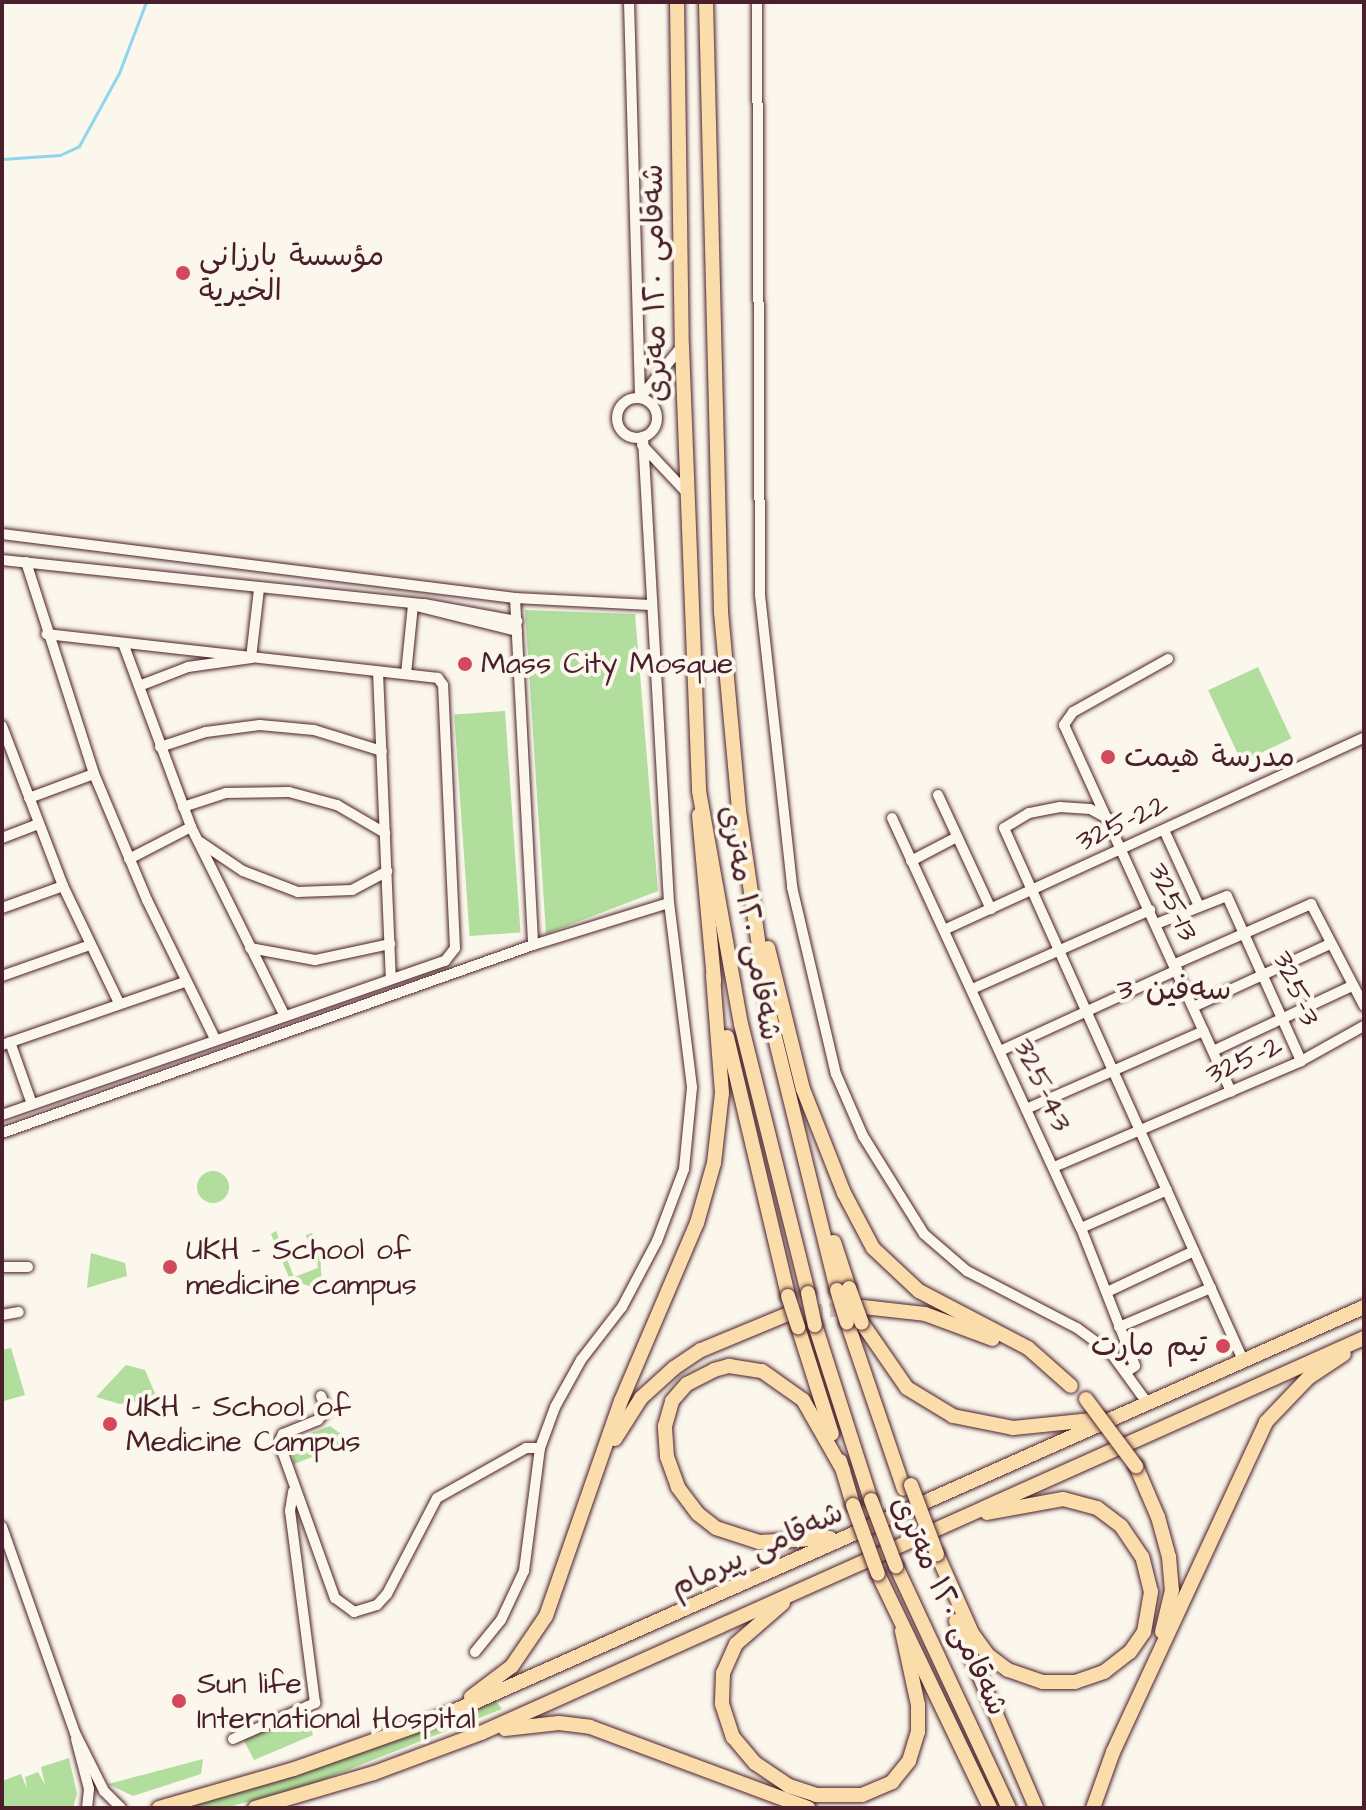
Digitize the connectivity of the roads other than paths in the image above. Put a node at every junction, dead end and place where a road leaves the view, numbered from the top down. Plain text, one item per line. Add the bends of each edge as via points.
1 (629, 2) edge
2 (677, 2) edge
3 (706, 2) edge
4 (757, 2) edge
5 (682, 346) junction
6 (640, 398) junction
7 (640, 441) junction
8 (687, 493) junction
9 (2, 534) edge
10 (2, 560) edge
11 (26, 562) junction
12 (259, 589) junction
13 (515, 598) junction
14 (413, 605) junction
15 (650, 605) junction
16 (517, 626) junction
17 (46, 634) junction
18 (123, 643) junction
19 (251, 658) junction
20 (1168, 659) dead end
21 (378, 672) junction
22 (406, 674) junction
23 (139, 686) junction
24 (2, 726) edge
25 (1364, 738) edge
26 (4, 740) edge
27 (160, 747) junction
28 (382, 751) junction
29 (94, 774) junction
30 (699, 791) junction
31 (938, 795) dead end
32 (29, 798) junction
33 (183, 807) junction
34 (739, 811) junction
35 (892, 818) dead end
36 (1109, 819) junction
37 (38, 824) junction
38 (191, 827) junction
39 (1164, 830) junction
40 (385, 833) junction
41 (957, 837) junction
42 (2, 838) edge
43 (198, 840) junction
44 (1124, 850) junction
45 (129, 859) junction
46 (911, 861) junction
47 (387, 871) junction
48 (63, 886) junction
49 (1032, 890) junction
50 (669, 903) junction
51 (1198, 904) junction
52 (2, 908) edge
53 (991, 909) junction
54 (1150, 910) junction
55 (1156, 924) junction
56 (946, 929) junction
57 (1246, 933) junction
58 (390, 944) junction
59 (1330, 944) junction
60 (90, 945) junction
61 (533, 945) junction
62 (250, 948) junction
63 (1059, 950) junction
64 (1176, 967) junction
65 (713, 975) junction
66 (1264, 975) junction
67 (2, 976) edge
68 (391, 979) junction
69 (185, 982) junction
70 (1352, 986) junction
71 (972, 989) junction
72 (119, 1003) junction
73 (1364, 1006) edge
74 (1193, 1007) junction
75 (1086, 1008) junction
76 (285, 1016) junction
77 (1283, 1020) junction
78 (1364, 1026) edge
79 (1204, 1031) junction
80 (215, 1039) junction
81 (6, 1043) edge
82 (1000, 1051) junction
83 (1213, 1051) junction
84 (1301, 1061) junction
85 (1113, 1070) junction
86 (1231, 1092) junction
87 (32, 1104) junction
88 (1026, 1109) junction
89 (2, 1115) edge
90 (1140, 1130) junction
91 (2, 1133) edge
92 (1054, 1167) junction
93 (1167, 1190) junction
94 (1081, 1228) junction
95 (1194, 1251) junction
96 (2, 1267) edge
97 (28, 1267) dead end
98 (1211, 1288) junction
99 (1107, 1292) junction
100 (863, 1307) tunnel mouth
101 (1364, 1307) edge
102 (19, 1312) dead end
103 (788, 1314) tunnel mouth
104 (2, 1315) edge
105 (854, 1322) junction
106 (1119, 1327) junction
107 (1364, 1338) edge
108 (1243, 1360) junction
109 (1126, 1372) junction
110 (1071, 1386) junction
111 (321, 1396) dead end
112 (1148, 1404) junction
113 (1118, 1417) junction
114 (540, 1448) junction
115 (843, 1470) junction
116 (592, 1488) junction
117 (293, 1491) junction
118 (2, 1527) edge
119 (936, 1527) junction
120 (850, 1535) junction
121 (933, 1555) junction
122 (863, 1559) junction
123 (902, 1631) junction
124 (475, 1652) dead end
125 (1152, 1667) junction
126 (441, 1717) junction
127 (75, 1733) junction
128 (481, 1733) junction
129 (233, 1739) dead end
130 (87, 1808) edge
131 (121, 1808) edge
132 (159, 1808) edge
133 (255, 1808) edge
134 (808, 1808) edge
135 (990, 1808) edge
136 (1009, 1808) edge
137 (1036, 1808) edge
138 (1093, 1808) edge

1 - 6 street
2 - 5 highway, شەقامی ١٢٠ مەتری
3 - 34 highway, شەقامی ١٢٠ مەتری via 721,612
4 - 109 street via 760,595 792,887 836,1074 863,1136 924,1234 967,1271 1077,1328 1111,1353
5 - 6 street
5 - 8 highway, شەقامی ١٢٠ مەتری
6 - 7 street via 651,403 657,415 656,427
6 - 7 street via 626,401 616,419 622,432
7 - 8 street
7 - 15 street
8 - 30 highway, شەقامی ١٢٠ مەتری
9 - 13 street
10 - 11 street
11 - 12 street
11 - 17 street
12 - 14 street
12 - 19 street
13 - 15 street
13 - 16 street
14 - 16 street
14 - 22 street
15 - 50 street
16 - 61 street
17 - 18 street
17 - 29 street
18 - 19 street
18 - 23 street
19 - 21 street
19 - 23 street via 188,667
20 - 36 street, 325-13 via 1073,712 1064,725
21 - 22 street
21 - 28 street
22 - 68 street via 436,677 443,685 455,948 448,959
23 - 27 street
24 - 26 street
25 - 39 street, 325-22
26 - 32 street
27 - 28 street via 195,734 260,725 314,730
27 - 33 street
28 - 40 street
29 - 32 street
29 - 45 street
30 - 65 highway
30 - 136 highway, شەقامی ١٢٠ مەتری, bridge via 741,1024 815,1325 896,1566
31 - 41 street
32 - 37 street
33 - 38 street
33 - 40 street via 226,793 289,792 337,805
34 - 105 highway, شەقامی ١٢٠ مەتری, bridge via 785,1085
34 - 110 highway via 798,1074 862,1231 903,1279 1028,1348
35 - 46 street, 325-43
36 - 44 street, 325-13
36 - 49 street via 1090,809 1060,807 1029,813 1004,828
37 - 42 street
37 - 48 street
38 - 43 street
38 - 45 street
39 - 44 street, 325-22
39 - 51 street
40 - 47 street
41 - 46 street
41 - 53 street
43 - 47 street via 243,871 298,892 352,890
43 - 62 street
44 - 49 street, 325-22
44 - 54 street, 325-13
45 - 69 street
46 - 56 street, 325-43
47 - 58 street
48 - 52 street
48 - 60 street
49 - 53 street, 325-22
49 - 63 street
50 - 61 street
50 - 114 street via 692,1087 684,1169 657,1241 622,1307 566,1384
51 - 55 street
51 - 57 street, 325-3 via 1225,895
53 - 56 street, 325-22
54 - 55 street, 325-13
54 - 63 street
55 - 64 street, 325-13
56 - 71 street, 325-43
57 - 59 street via 1311,904
57 - 64 street
57 - 66 street, 325-3
58 - 62 street via 315,960
58 - 68 street
59 - 66 street
59 - 70 street
60 - 67 street
60 - 72 street
61 - 91 street
62 - 76 street
63 - 71 street
63 - 75 street
64 - 74 street, 325-13
64 - 75 street
65 - 115 highway, bridge via 788,1296
65 - 116 highway via 722,1093 707,1193 621,1401
66 - 74 street
66 - 77 street, 325-3
68 - 76 street
69 - 72 street
69 - 80 street
70 - 73 street
70 - 77 street
71 - 82 street, 325-43
72 - 81 street
74 - 79 street, 325-13
75 - 82 street
75 - 85 street
76 - 80 street
77 - 83 street
77 - 84 street, 325-3
78 - 84 street, 325-2
79 - 83 street, 325-13
79 - 85 street
80 - 87 street
81 - 87 street
82 - 88 street, 325-43
83 - 86 street, 325-13
84 - 86 street, 325-2
85 - 88 street
85 - 90 street
86 - 90 street, 325-2
87 - 89 street
88 - 92 street, 325-43
90 - 92 street, 325-2
90 - 93 street
92 - 94 street, 325-43
93 - 94 street
93 - 95 street
94 - 99 street, 325-43
95 - 98 street
95 - 99 street
96 - 97 street
98 - 106 street
98 - 108 street
99 - 106 street, 325-43
100 - 110 highway via 951,1321 1005,1344
101 - 108 highway, شەقامی پیرمام
102 - 104 street
103 - 116 highway via 701,1350 656,1383 620,1429
105 - 113 highway via 900,1381 953,1416 1013,1428
105 - 121 highway, شەقامی ١٢٠ مەتری via 876,1411
106 - 109 street, 325-43 via 1135,1366
107 - 119 highway, شەقامی پیرمام
107 - 125 highway via 1308,1378 1266,1422
108 - 112 highway, شەقامی پیرمام
109 - 112 street
110 - 125 highway, bridge via 1136,1466 1164,1533 1170,1599
111 - 117 street via 326,1410 318,1420 280,1437
112 - 113 highway, شەقامی پیرمام
113 - 120 highway, شەقامی پیرمام
114 - 117 street via 526,1448 437,1498 387,1594 366,1611 343,1608 335,1598
114 - 124 street via 524,1571 505,1612
115 - 120 highway via 810,1409 762,1371 729,1366 714,1370 687,1384 672,1401 665,1426 671,1469 684,1499 716,1528 777,1544
115 - 123 highway, bridge
116 - 126 highway via 546,1616 512,1666
117 - 129 street via 290,1511 315,1703
118 - 127 street
119 - 121 highway via 1036,1500 1063,1499 1097,1508 1121,1526 1142,1557 1151,1592 1144,1632 1120,1661 1084,1680 1054,1683 1018,1675 980,1645
119 - 122 highway, شەقامی پیرمام
120 - 126 highway, شەقامی پیرمام
121 - 137 highway, شەقامی ١٢٠ مەتری
122 - 123 highway via 772,1609 736,1644 721,1692 733,1737 765,1772 803,1791 862,1795 892,1782 909,1761 918,1732
122 - 128 highway, شەقامی پیرمام
123 - 135 highway
125 - 138 highway
126 - 132 highway, شەقامی پیرمام via 294,1769
127 - 130 street via 89,1789
127 - 131 street via 104,1791
128 - 133 highway, شەقامی پیرمام via 374,1773
128 - 134 highway via 537,1723 590,1727

